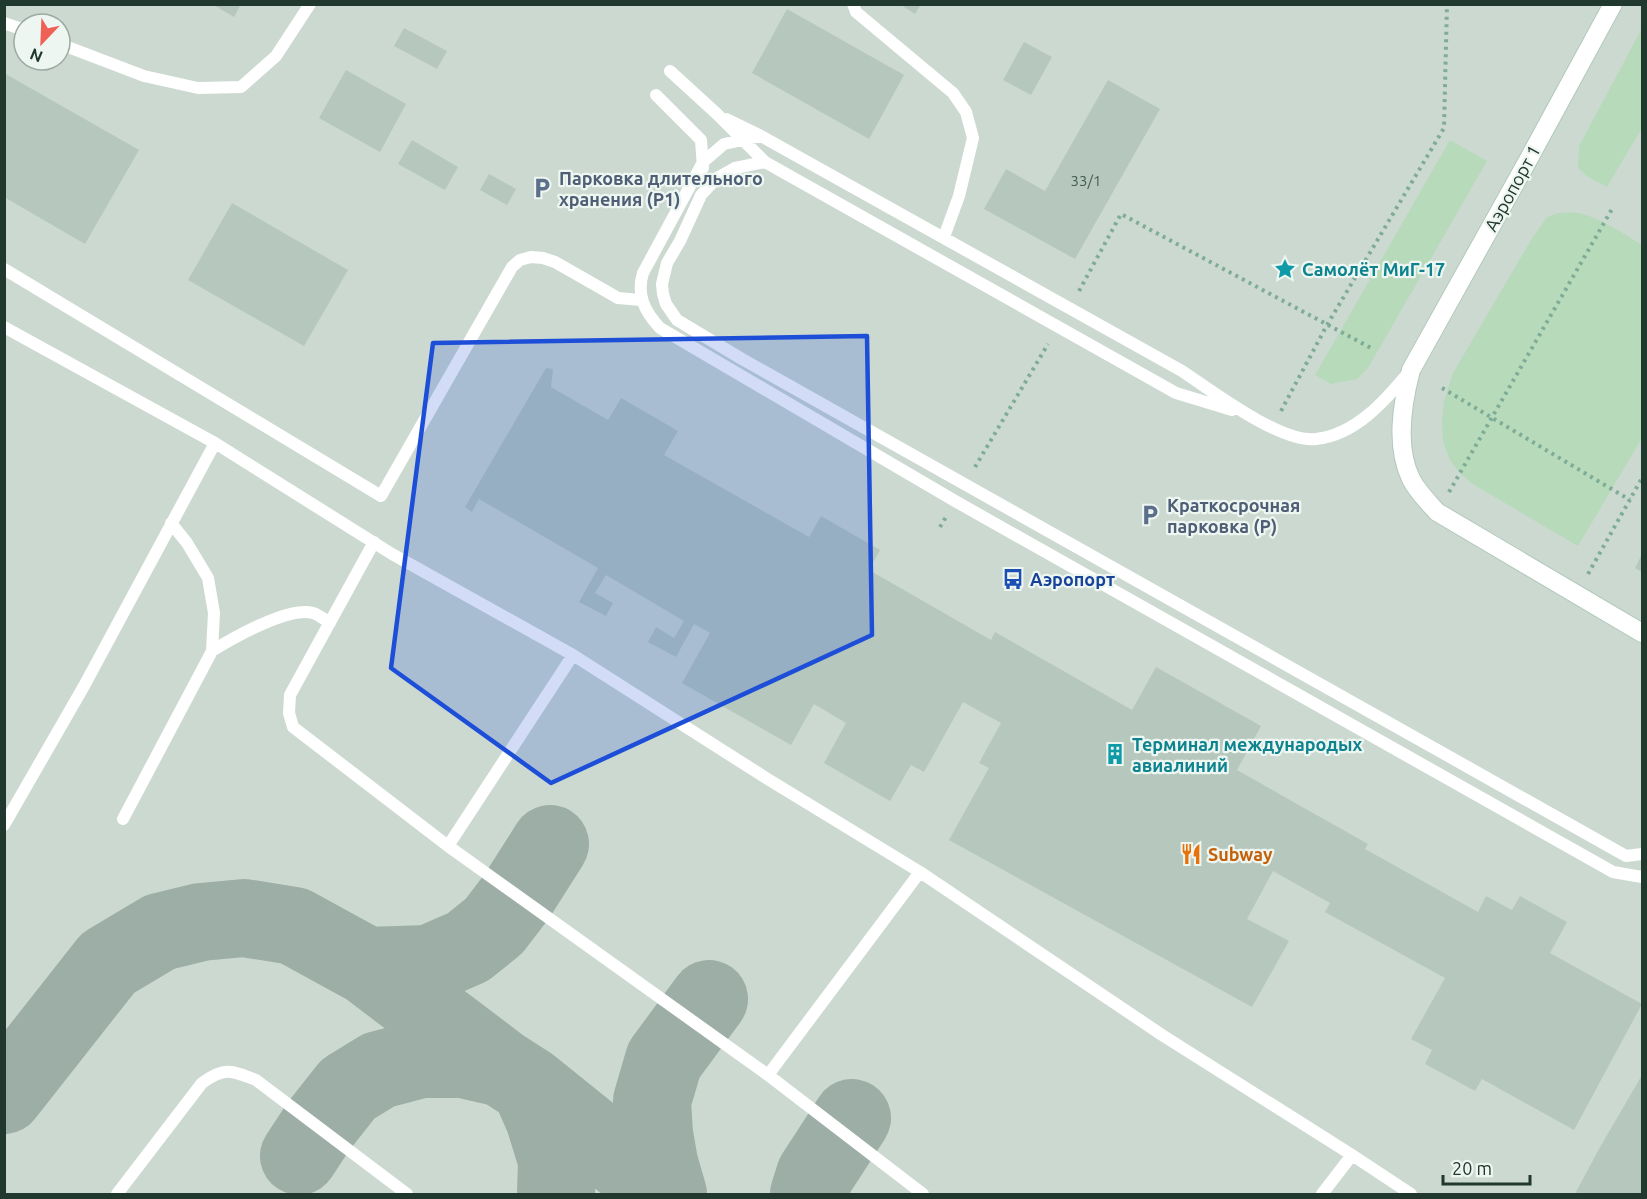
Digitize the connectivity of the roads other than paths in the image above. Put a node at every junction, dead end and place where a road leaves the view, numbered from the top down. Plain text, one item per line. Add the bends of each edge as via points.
1 (310, 4) edge
2 (853, 4) edge
3 (1613, 4) edge
4 (72, 49) edge
5 (670, 71) dead end
6 (656, 95) dead end
7 (717, 114) junction
8 (761, 136) junction
9 (742, 140) junction
10 (703, 162) junction
11 (765, 162) junction
12 (701, 195) junction
13 (944, 237) junction
14 (4, 268) edge
15 (641, 300) junction
16 (5, 328) edge
17 (1411, 370) junction
18 (1245, 414) junction
19 (215, 443) junction
20 (171, 523) junction
21 (374, 542) junction
22 (330, 623) junction
23 (1642, 633) edge
24 (212, 651) junction
25 (573, 655) junction
26 (123, 819) dead end
27 (4, 825) edge
28 (448, 846) junction
29 (1642, 854) edge
30 (920, 872) junction
31 (1642, 877) edge
32 (768, 1075) junction
33 (1352, 1155) junction
34 (117, 1194) edge
35 (407, 1194) edge
36 (923, 1194) edge
37 (1322, 1194) edge
38 (1411, 1194) edge

1 - 4 lane via 276,56 241,87 198,88 144,76
2 - 13 lane via 856,12 952,93 966,112 974,138
3 - 17 main road, Аэропорт 1
5 - 7 lane
6 - 10 lane via 702,140
7 - 8 lane
7 - 9 lane
8 - 9 lane
8 - 13 lane
9 - 10 lane via 724,144
9 - 11 lane
10 - 12 lane
10 - 15 lane via 643,273
11 - 12 lane via 735,168 717,178
11 - 18 lane via 1176,393
12 - 29 lane via 664,273 663,294 677,320 1626,856
13 - 18 lane via 1182,371
14 - 15 lane via 381,496 512,267 520,260 543,258 618,298
15 - 31 lane via 660,328 956,501 1613,872
16 - 19 lane
17 - 18 lane via 1380,405 1355,424 1315,439 1288,435
17 - 23 main road, Аэропорт 1 via 1403,404 1405,460 1411,479 1437,512
19 - 20 lane
19 - 21 lane
20 - 24 lane via 208,578 214,613
20 - 27 lane
21 - 22 lane
21 - 25 lane
22 - 24 lane via 312,613 286,615
22 - 28 lane via 290,695 288,713 293,727
24 - 26 lane
25 - 28 lane
25 - 30 lane
28 - 32 lane
30 - 32 lane
30 - 33 lane via 1162,1035
32 - 36 lane
33 - 37 lane
33 - 38 lane
34 - 35 lane via 202,1083 216,1073 235,1071 256,1080

